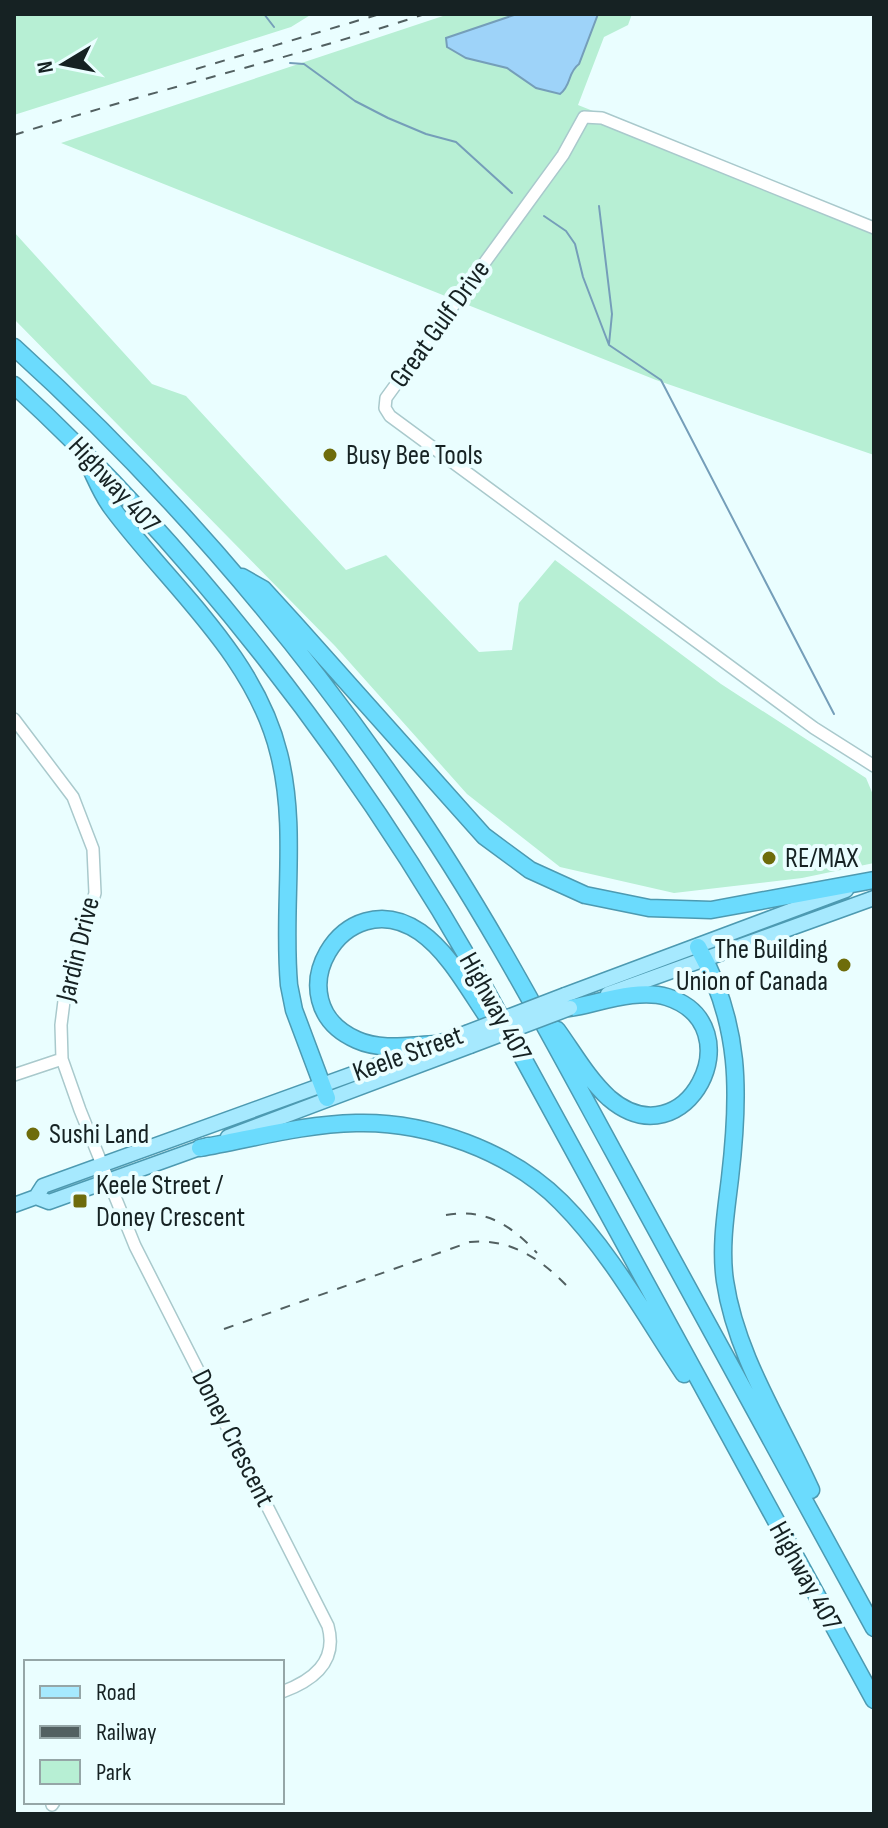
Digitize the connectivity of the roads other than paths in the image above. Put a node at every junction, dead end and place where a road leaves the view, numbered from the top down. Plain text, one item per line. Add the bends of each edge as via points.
1 (874, 228) edge
2 (14, 347) edge
3 (14, 385) edge
4 (76, 442) junction
5 (230, 570) junction
6 (14, 719) edge
7 (873, 761) edge
8 (874, 880) edge
9 (874, 898) edge
10 (701, 953) junction
11 (519, 978) junction
12 (568, 1001) junction
13 (468, 1039) junction
14 (436, 1044) junction
15 (62, 1059) junction
16 (14, 1075) edge
17 (539, 1087) junction
18 (325, 1092) junction
19 (200, 1148) junction
20 (100, 1165) junction
21 (106, 1182) junction
22 (36, 1197) junction
23 (14, 1205) edge
24 (739, 1454) junction
25 (856, 1595) junction
26 (874, 1628) edge
27 (284, 1691) edge
28 (874, 1700) edge

1 - 7 street, Great Gulf Drive via 602,118 584,117 563,155 386,398 385,408 814,728
2 - 5 highway, Highway 407 via 82,409
3 - 4 highway, Highway 407
4 - 17 highway, Highway 407 via 235,625 368,799 446,920
4 - 18 highway via 111,506 207,623 264,710 287,792 289,985
5 - 8 highway via 263,589 484,836 530,870 585,895 649,908 711,910
5 - 11 highway, Highway 407 via 387,770
6 - 15 street, Jardin Drive via 73,797 93,849 95,893 64,1001
8 - 10 main road, Keele Street
9 - 10 main road, Keele Street
10 - 12 main road, Keele Street
10 - 25 highway via 737,1060 723,1254 730,1307 752,1368
11 - 12 highway via 611,1099 648,1115 672,1110 693,1096 709,1051 704,1028 685,1006 653,995
11 - 25 highway, Highway 407
12 - 13 main road, Keele Street, bridge
13 - 14 main road, Keele Street
13 - 18 main road, Keele Street
14 - 17 highway via 377,1045 340,1030 326,1012 319,990 320,964 328,946 370,920 391,920 422,934
14 - 18 main road, Keele Street
15 - 16 street
15 - 20 street, Jardin Drive
17 - 24 highway, Highway 407
18 - 19 main road, Keele Street
18 - 20 main road, Keele Street
19 - 21 main road, Keele Street
19 - 24 highway via 358,1123 410,1127 469,1143 512,1165 560,1201 606,1259
20 - 21 street, Doney Crescent
20 - 22 main road, Keele Street via 43,1186
21 - 22 main road, Keele Street via 49,1202
21 - 27 street, Doney Crescent via 328,1626 331,1647 321,1669
22 - 23 main road, Keele Street
24 - 28 highway, Highway 407
25 - 26 highway, Highway 407

